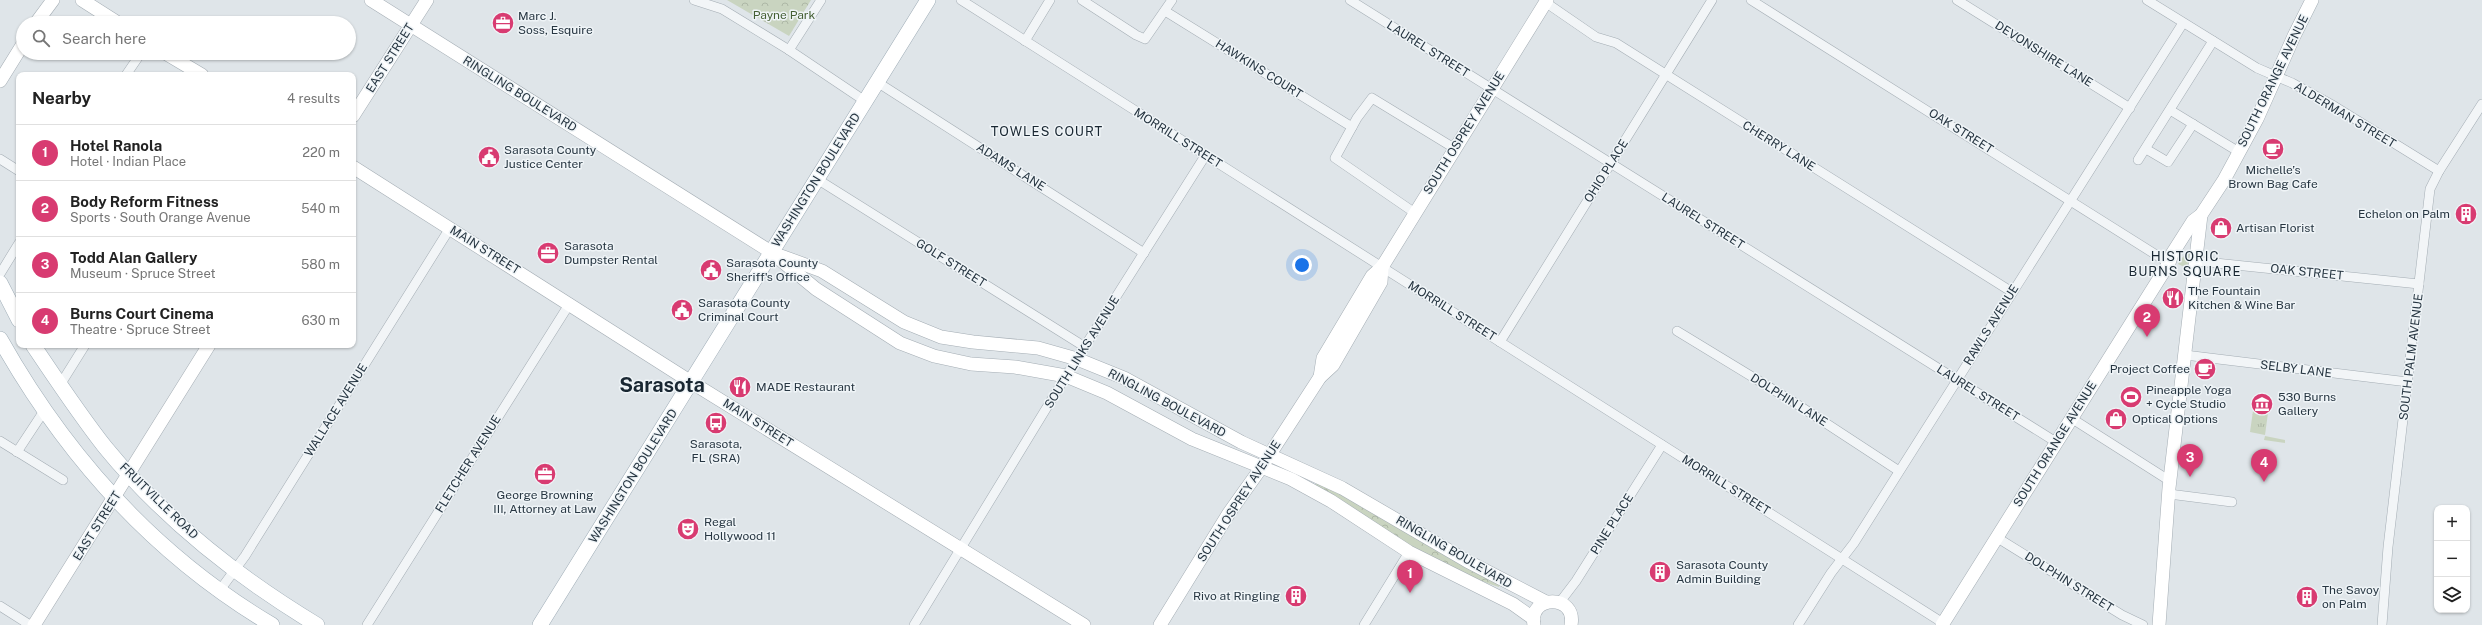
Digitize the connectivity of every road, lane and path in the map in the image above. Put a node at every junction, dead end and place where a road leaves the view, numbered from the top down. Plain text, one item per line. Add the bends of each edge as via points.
1 (53, 0) edge
2 (82, 0) edge
3 (371, 0) edge
4 (427, 0) edge
5 (694, 0) edge
6 (821, 0) edge
7 (928, 0) edge
8 (961, 0) edge
9 (1050, 0) edge
10 (1082, 0) edge
11 (1172, 0) edge
12 (1712, 0) edge
13 (1751, 0) edge
14 (1957, 0) edge
15 (2147, 0) edge
16 (2312, 0) edge
17 (1355, 1) edge
18 (1546, 1) edge
19 (1166, 11) junction
20 (41, 16) edge
21 (107, 16) edge
22 (2183, 23) junction
23 (410, 24) junction
24 (1026, 41) junction
25 (2213, 41) junction
26 (790, 50) junction
27 (16, 55) edge
28 (136, 60) edge
29 (177, 60) edge
30 (128, 72) edge
31 (197, 72) edge
32 (1665, 75) junction
33 (2276, 76) junction
34 (0, 81) edge
35 (877, 82) junction
36 (1492, 89) junction
37 (865, 101) junction
38 (2482, 104) edge
39 (2130, 108) junction
40 (2170, 110) junction
41 (356, 111) edge
42 (2193, 124) junction
43 (1352, 127) junction
44 (1454, 148) junction
45 (2146, 148) junction
46 (2239, 152) junction
47 (1205, 156) junction
48 (0, 159) edge
49 (2138, 160) dead end
50 (1610, 164) junction
51 (16, 169) edge
52 (356, 169) edge
53 (2439, 171) junction
54 (817, 179) junction
55 (2072, 201) junction
56 (1416, 213) junction
57 (2201, 218) junction
58 (450, 228) junction
59 (16, 248) edge
60 (771, 252) junction
61 (1144, 253) junction
62 (2196, 261) junction
63 (2169, 263) junction
64 (1382, 267) junction
65 (0, 274) edge
66 (0, 283) edge
67 (2419, 284) junction
68 (2012, 292) junction
69 (570, 302) junction
70 (16, 314) edge
71 (1677, 331) dead end
72 (0, 339) edge
73 (1500, 342) junction
74 (1085, 347) junction
75 (36, 348) edge
76 (83, 348) edge
77 (207, 348) edge
78 (2185, 355) junction
79 (1077, 359) junction
80 (1066, 376) junction
81 (1957, 379) junction
82 (691, 382) junction
83 (2408, 382) junction
84 (60, 385) junction
85 (44, 411) junction
86 (2071, 418) junction
87 (0, 442) edge
88 (2056, 442) junction
89 (1662, 445) junction
90 (17, 452) junction
91 (1270, 454) junction
92 (1261, 468) junction
93 (1899, 471) junction
94 (130, 474) junction
95 (63, 480) dead end
96 (2169, 487) junction
97 (115, 498) junction
98 (2232, 502) dead end
99 (1996, 537) junction
100 (961, 549) junction
101 (1409, 552) junction
102 (1842, 558) junction
103 (235, 569) junction
104 (220, 590) junction
105 (1546, 602) junction
106 (1560, 602) junction
107 (0, 606) edge
108 (1534, 622) edge
109 (1572, 624) edge
110 (1943, 624) edge
111 (30, 625) edge
112 (34, 625) edge
113 (272, 625) edge
114 (317, 625) edge
115 (367, 625) edge
116 (540, 625) edge
117 (914, 625) edge
118 (1084, 625) edge
119 (1160, 625) edge
120 (1364, 625) edge
121 (1798, 625) edge
122 (2143, 625) edge
123 (2159, 625) edge
124 (2382, 625) edge

1 - 20 street
2 - 21 street
3 - 23 street, RINGLING BOULEVARD
4 - 23 street, EAST STREET
5 - 26 street via 722,9
6 - 26 street
7 - 35 main road, WASHINGTON BOULEVARD
8 - 24 street, MORRILL STREET
9 - 24 street
10 - 19 street via 1143,39 1149,36
11 - 19 street
12 - 32 street, OHIO PLACE
13 - 55 street, OAK STREET
14 - 39 street, DEVONSHIRE LANE
15 - 22 street, ALDERMAN STREET
16 - 33 street, SOUTH ORANGE AVENUE
17 - 36 street, LAUREL STREET
18 - 32 street, CHERRY LANE via 1596,37 1616,43
18 - 36 street, SOUTH OSPREY AVENUE
19 - 43 street, HAWKINS COURT
22 - 25 street, ALDERMAN STREET
22 - 39 street, RAWLS AVENUE
23 - 41 street, EAST STREET
23 - 60 street, RINGLING BOULEVARD
24 - 47 street, MORRILL STREET
25 - 33 street, ALDERMAN STREET via 2257,68
25 - 40 street
26 - 37 street
27 - 34 street
28 - 30 street
29 - 31 street
32 - 50 street, OHIO PLACE
32 - 68 street, CHERRY LANE
33 - 46 street, SOUTH ORANGE AVENUE
33 - 53 street, ALDERMAN STREET via 2334,106
35 - 37 main road, WASHINGTON BOULEVARD
35 - 61 street, ADAMS LANE
36 - 44 street, SOUTH OSPREY AVENUE
36 - 50 street, LAUREL STREET
37 - 54 main road, WASHINGTON BOULEVARD
38 - 53 street, SOUTH PALM AVENUE
39 - 55 street, RAWLS AVENUE
40 - 42 street
40 - 45 street
42 - 45 street via 2168,162
42 - 46 street
43 - 44 street via 1372,98
43 - 56 street via 1335,158
44 - 56 street, SOUTH OSPREY AVENUE
45 - 49 street
46 - 57 street, SOUTH ORANGE AVENUE
47 - 61 street, SOUTH LINKS AVENUE
47 - 64 street, MORRILL STREET
48 - 51 street
50 - 73 street, OHIO PLACE
50 - 81 street, LAUREL STREET
52 - 58 street, MAIN STREET
53 - 67 street, SOUTH PALM AVENUE via 2430,189
54 - 60 main road, WASHINGTON BOULEVARD
54 - 74 street, GOLF STREET
55 - 63 street, OAK STREET
55 - 68 street, RAWLS AVENUE
56 - 64 street, SOUTH OSPREY AVENUE
57 - 62 street
57 - 63 street, SOUTH ORANGE AVENUE via 2193,221
58 - 69 street, MAIN STREET
58 - 103 street, WALLACE AVENUE
59 - 65 street
60 - 79 street, RINGLING BOULEVARD via 822,271 904,322 941,337 1038,348
60 - 80 street, RINGLING BOULEVARD via 816,289 900,342 934,356 971,364 1015,367
60 - 82 main road, WASHINGTON BOULEVARD
61 - 74 street, SOUTH LINKS AVENUE
62 - 67 street, OAK STREET
62 - 78 street
63 - 86 street, SOUTH ORANGE AVENUE
64 - 73 street, MORRILL STREET
64 - 91 street, SOUTH OSPREY AVENUE via 1372,276 1323,358 1320,377
66 - 70 main road
67 - 83 street, SOUTH PALM AVENUE
68 - 81 street, RAWLS AVENUE
69 - 82 street, MAIN STREET
69 - 115 street, FLETCHER AVENUE
71 - 93 street, DOLPHIN LANE via 1792,401
72 - 85 main road
73 - 89 street, MORRILL STREET
74 - 79 street, SOUTH LINKS AVENUE
75 - 84 main road, FRUITVILLE ROAD
76 - 84 street
77 - 94 street, EAST STREET
78 - 83 street, SELBY LANE
78 - 96 street
79 - 80 street, SOUTH LINKS AVENUE
79 - 91 street, RINGLING BOULEVARD via 1124,378 1241,442
80 - 92 street, RINGLING BOULEVARD via 1107,393 1192,440
80 - 100 street, SOUTH LINKS AVENUE
81 - 88 street, LAUREL STREET
81 - 93 street, RAWLS AVENUE
82 - 100 street, MAIN STREET
82 - 116 main road, WASHINGTON BOULEVARD
83 - 124 street, SOUTH PALM AVENUE via 2388,548
84 - 94 main road, FRUITVILLE ROAD via 106,448
85 - 90 street
85 - 97 main road via 88,470
86 - 88 street, SOUTH ORANGE AVENUE
86 - 96 street
87 - 90 street
88 - 99 street, SOUTH ORANGE AVENUE
89 - 102 street, MORRILL STREET
89 - 106 street, PINE PLACE
90 - 95 street
91 - 92 street, SOUTH OSPREY AVENUE
91 - 105 street, RINGLING BOULEVARD via 1342,488 1467,562
92 - 101 street, RINGLING BOULEVARD via 1290,479 1331,501
92 - 119 street, SOUTH OSPREY AVENUE via 1229,513
93 - 102 street, RAWLS AVENUE
94 - 97 street, EAST STREET
94 - 103 main road, FRUITVILLE ROAD via 174,519
96 - 98 street
96 - 123 street
97 - 104 main road via 157,541
97 - 112 street, EAST STREET
99 - 110 street, SOUTH ORANGE AVENUE
99 - 122 street, DOLPHIN STREET via 2122,615
100 - 117 street, SOUTH LINKS AVENUE
100 - 118 street, MAIN STREET
101 - 108 street, RINGLING BOULEVARD via 1513,604
101 - 120 street
102 - 110 street, MORRILL STREET
102 - 121 street, RAWLS AVENUE
103 - 104 street, WALLACE AVENUE
103 - 114 main road, FRUITVILLE ROAD via 287,607
104 - 113 main road
105 - 106 street
105 - 108 street via 1539,607
106 - 109 street via 1570,612
107 - 111 street

